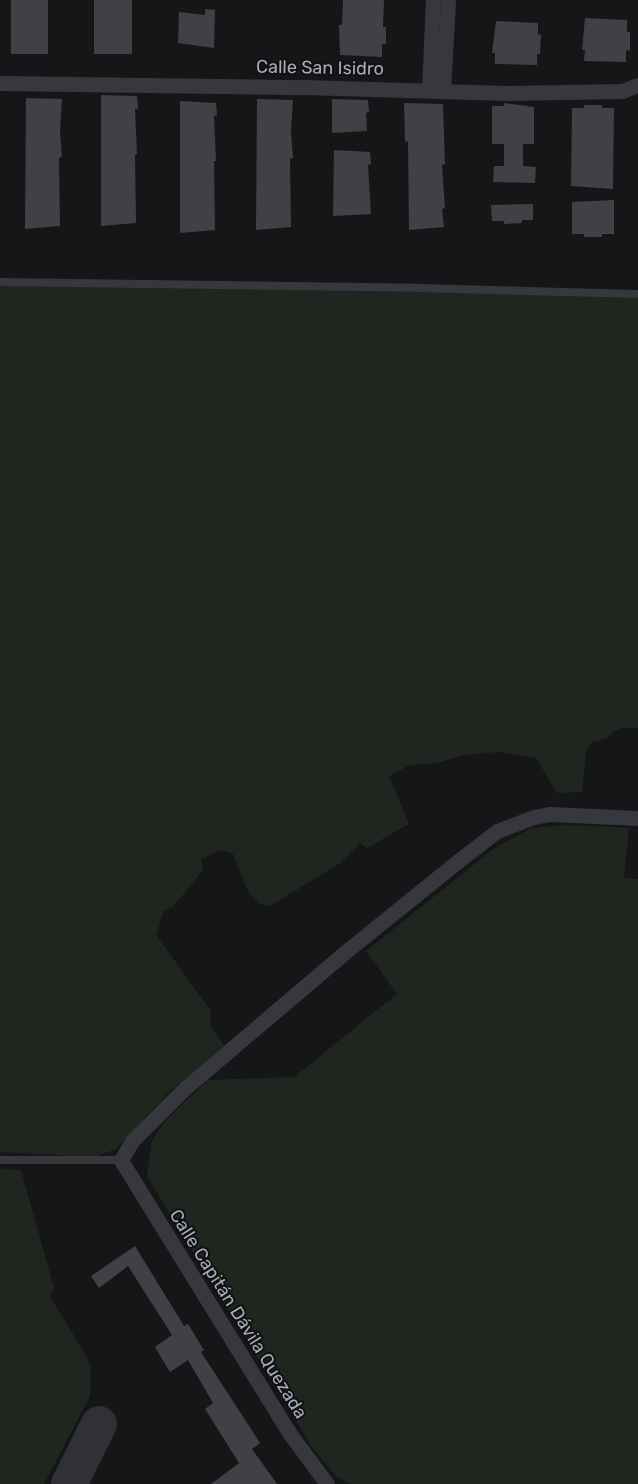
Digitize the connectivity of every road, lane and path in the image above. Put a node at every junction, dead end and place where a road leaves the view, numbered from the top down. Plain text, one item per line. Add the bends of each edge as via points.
1 (440, 1) edge
2 (0, 83) edge
3 (638, 86) edge
4 (436, 90) junction
5 (0, 282) edge
6 (638, 294) edge
7 (638, 818) edge
8 (0, 1160) edge
9 (121, 1160) junction
10 (327, 1484) edge

1 - 4 street
2 - 4 street, Calle San Isidro
3 - 4 street, Calle San Isidro via 622,90 548,93
5 - 6 lane
7 - 9 street via 550,814 498,832 344,953 185,1088 132,1141
8 - 9 lane
9 - 10 street, Calle Capitán Dávila Quezada via 290,1434

